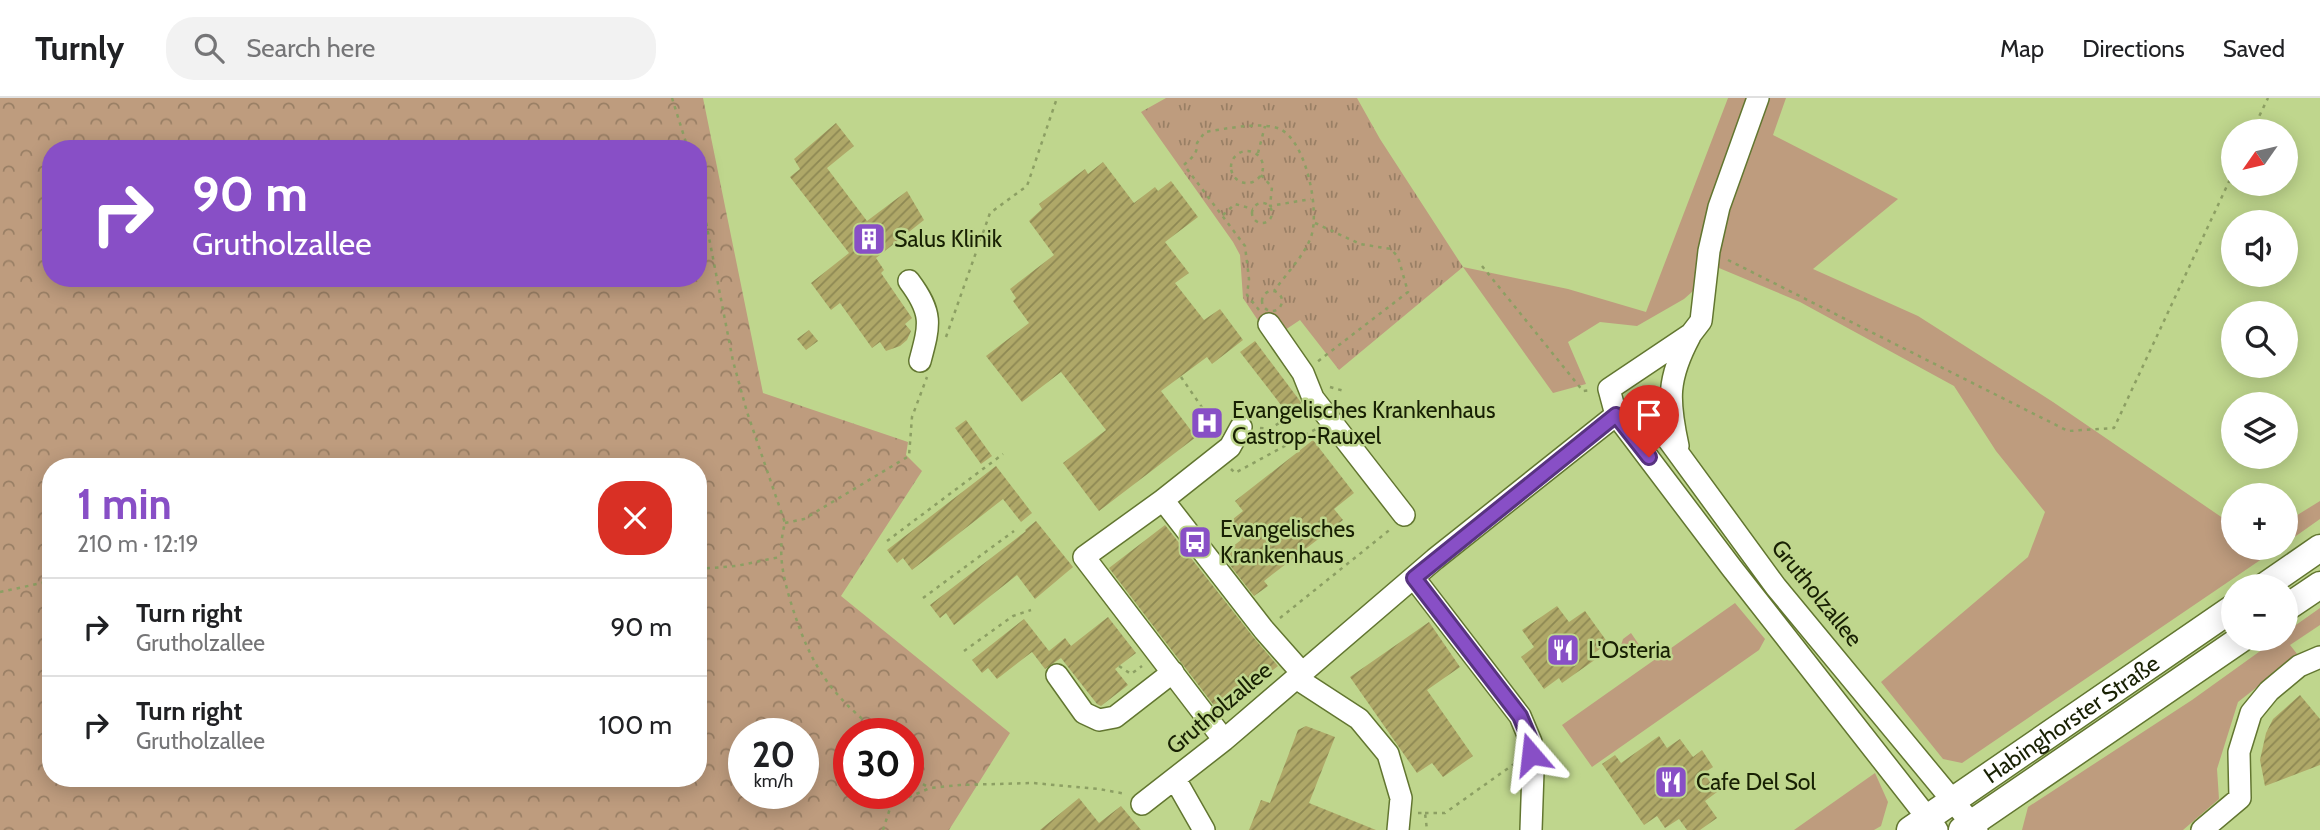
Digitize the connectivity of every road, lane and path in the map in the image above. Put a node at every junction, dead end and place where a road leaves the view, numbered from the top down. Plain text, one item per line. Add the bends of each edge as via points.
1 (672, 98) edge
2 (1057, 98) edge
3 (1758, 98) edge
4 (2268, 98) edge
5 (2258, 119) edge
6 (1265, 126) junction
7 (685, 140) edge
8 (1258, 154) junction
9 (1261, 175) junction
10 (2222, 196) edge
11 (1312, 199) junction
12 (1270, 206) junction
13 (1253, 209) junction
14 (1223, 215) junction
15 (1315, 223) junction
16 (707, 227) edge
17 (1709, 251) junction
18 (1482, 266) dead end
19 (909, 281) dead end
20 (1274, 290) junction
21 (1269, 324) joint
22 (1691, 334) junction
23 (944, 344) dead end
24 (1316, 363) dead end
25 (924, 368) joint
26 (1181, 377) dead end
27 (1330, 382) dead end
28 (1328, 387) dead end
29 (1609, 389) junction
30 (1616, 415) junction
31 (1321, 426) dead end
32 (1241, 427) dead end
33 (1225, 451) junction
34 (1003, 454) dead end
35 (1680, 455) junction
36 (1163, 500) junction
37 (1398, 521) joint
38 (785, 523) junction
39 (1014, 531) dead end
40 (887, 541) dead end
41 (2320, 548) edge
42 (780, 557) junction
43 (707, 568) edge
44 (2282, 574) edge
45 (1414, 578) junction
46 (42, 583) edge
47 (2320, 585) edge
48 (0, 592) edge
49 (923, 598) dead end
50 (2298, 600) edge
51 (1031, 610) dead end
52 (2221, 616) edge
53 (1265, 630) junction
54 (964, 651) dead end
55 (2224, 651) edge
56 (1159, 653) junction
57 (2320, 657) edge
58 (1119, 666) dead end
59 (1173, 672) junction
60 (1057, 675) dead end
61 (1299, 676) junction
62 (862, 718) edge
63 (1224, 740) junction
64 (1531, 754) junction
65 (1175, 779) junction
66 (924, 785) edge
67 (930, 788) junction
68 (924, 791) edge
69 (1954, 800) junction
70 (1142, 804) joint
71 (891, 809) edge
72 (1425, 813) dead end
73 (1925, 826) edge
74 (1970, 828) edge
75 (883, 830) edge
76 (1204, 830) edge
77 (1398, 830) edge
78 (1531, 830) edge
79 (2203, 830) edge

1 - 7 path
2 - 23 path via 1027,186 990,213
3 - 17 street via 1719,207
4 - 5 path
6 - 8 path
6 - 11 path via 1281,129 1298,149 1307,167
6 - 14 path via 1205,132 1198,150 1184,165
8 - 9 path via 1263,164
8 - 9 path via 1243,150 1235,155 1230,169 1240,182
9 - 12 path via 1272,187
10 - 17 path via 2114,428 2068,431
11 - 12 path
11 - 15 path
12 - 13 path via 1260,203
12 - 13 path via 1271,219 1265,223 1255,220
13 - 14 path via 1235,204
14 - 21 path via 1245,246 1247,295
15 - 20 path via 1310,241
15 - 24 path via 1360,244 1391,249 1398,257 1408,292
16 - 38 path via 733,361
17 - 22 street via 1700,321
18 - 29 path via 1583,391
19 - 25 street via 924,301 928,318
20 - 20 path via 1283,301 1273,312 1266,310 1262,297
21 - 37 street via 1303,373 1313,398
22 - 29 street
22 - 35 street via 1672,380 1671,411
25 - 38 path via 912,416 909,456 804,519
26 - 33 path
27 - 28 path
29 - 30 street
30 - 35 street, Grutholzallee via 1637,412 1647,416
30 - 45 street, Grutholzallee
30 - 73 street
31 - 33 path via 1235,474
32 - 33 street
33 - 36 street
34 - 40 path
35 - 69 street, Grutholzallee via 1776,587
36 - 53 street
36 - 56 street via 1084,557
37 - 53 path
38 - 42 path
39 - 49 path
41 - 44 main road
42 - 43 path
42 - 62 path via 799,631 811,657 839,696
45 - 61 street, Grutholzallee
45 - 64 street via 1520,716
46 - 48 path
47 - 50 main road
51 - 54 path via 1013,615
52 - 69 main road, Habinghorster Straße
53 - 61 street
55 - 74 main road, Habinghorster Straße
56 - 58 path via 1131,674
56 - 59 street
57 - 79 street via 2299,666 2251,713 2239,752 2240,799
59 - 60 street via 1115,717 1099,720 1084,713
59 - 63 street
61 - 63 street, Grutholzallee
61 - 77 street, Grutholzallee via 1359,719 1388,754 1401,798
63 - 65 street, Grutholzallee
64 - 72 path via 1445,813
64 - 78 street
65 - 70 street, Grutholzallee
65 - 76 street, Grutholzallee
66 - 67 path
67 - 68 path
67 - 70 path via 1033,783 1129,794
69 - 73 main road, Habinghorster Straße
69 - 74 street, Grutholzallee
71 - 75 path

